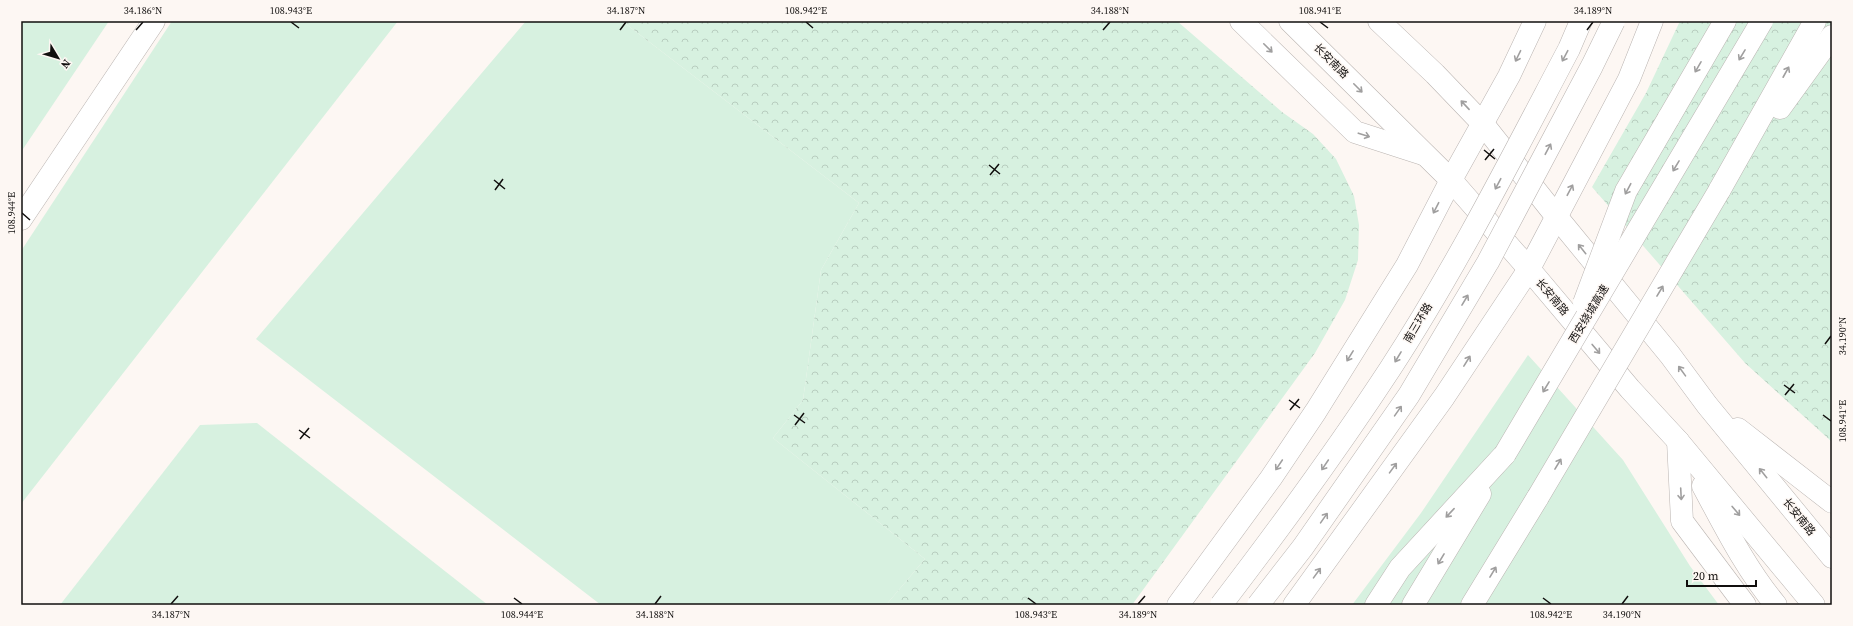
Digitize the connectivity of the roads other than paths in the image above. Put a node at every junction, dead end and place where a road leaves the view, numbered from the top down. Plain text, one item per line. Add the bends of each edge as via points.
1 (154, 21) edge
2 (1240, 21) edge
3 (1290, 21) edge
4 (1378, 21) edge
5 (1535, 21) edge
6 (1582, 21) edge
7 (1614, 21) edge
8 (1652, 21) edge
9 (1725, 21) edge
10 (1762, 21) edge
11 (1815, 21) edge
12 (1832, 36) edge
13 (1483, 124) junction
14 (1426, 156) junction
15 (1451, 180) junction
16 (1719, 192) junction
17 (1556, 216) junction
18 (21, 219) edge
19 (1528, 269) junction
20 (1561, 360) junction
21 (1707, 405) junction
22 (1678, 441) junction
23 (1505, 454) junction
24 (1832, 502) edge
25 (1832, 557) edge
26 (1178, 605) edge
27 (1221, 605) edge
28 (1258, 605) edge
29 (1294, 605) edge
30 (1376, 605) edge
31 (1413, 605) edge
32 (1472, 605) edge
33 (1745, 605) edge
34 (1776, 605) edge
35 (1814, 605) edge

1 - 18 main road
2 -> 14 main road via 1355,132
3 -> 14 main road, 长安南路
13 -> 4 main road, 长安南路 via 1435,74
5 -> 13 main road
6 -> 27 main road, 南三环路, bridge via 1471,234 1391,368 1306,493
28 -> 7 main road, bridge via 1303,547 1409,396 1488,262
17 -> 8 main road via 1629,79
9 -> 20 main road, bridge via 1626,191
10 -> 20 main road, 西安绕城高速, bridge
16 -> 11 main road
12 - 16 main road
13 - 15 main road
13 - 17 main road, 长安南路
14 - 15 main road, 长安南路
15 - 19 main road, 长安南路
15 -> 26 main road via 1407,265 1316,411 1271,478
32 -> 16 main road, bridge
17 - 19 main road
21 -> 17 main road, 长安南路 via 1670,355
19 -> 22 main road, 长安南路
29 -> 19 main road via 1444,397
20 -> 23 main road, 西安绕城高速, bridge
21 - 24 main road
25 -> 21 main road, 长安南路
22 -> 33 main road via 1682,522
22 - 34 main road via 1736,548 1760,586
22 -> 35 main road, 长安南路
23 -> 30 main road via 1400,568
23 -> 31 main road, 西安绕城高速

